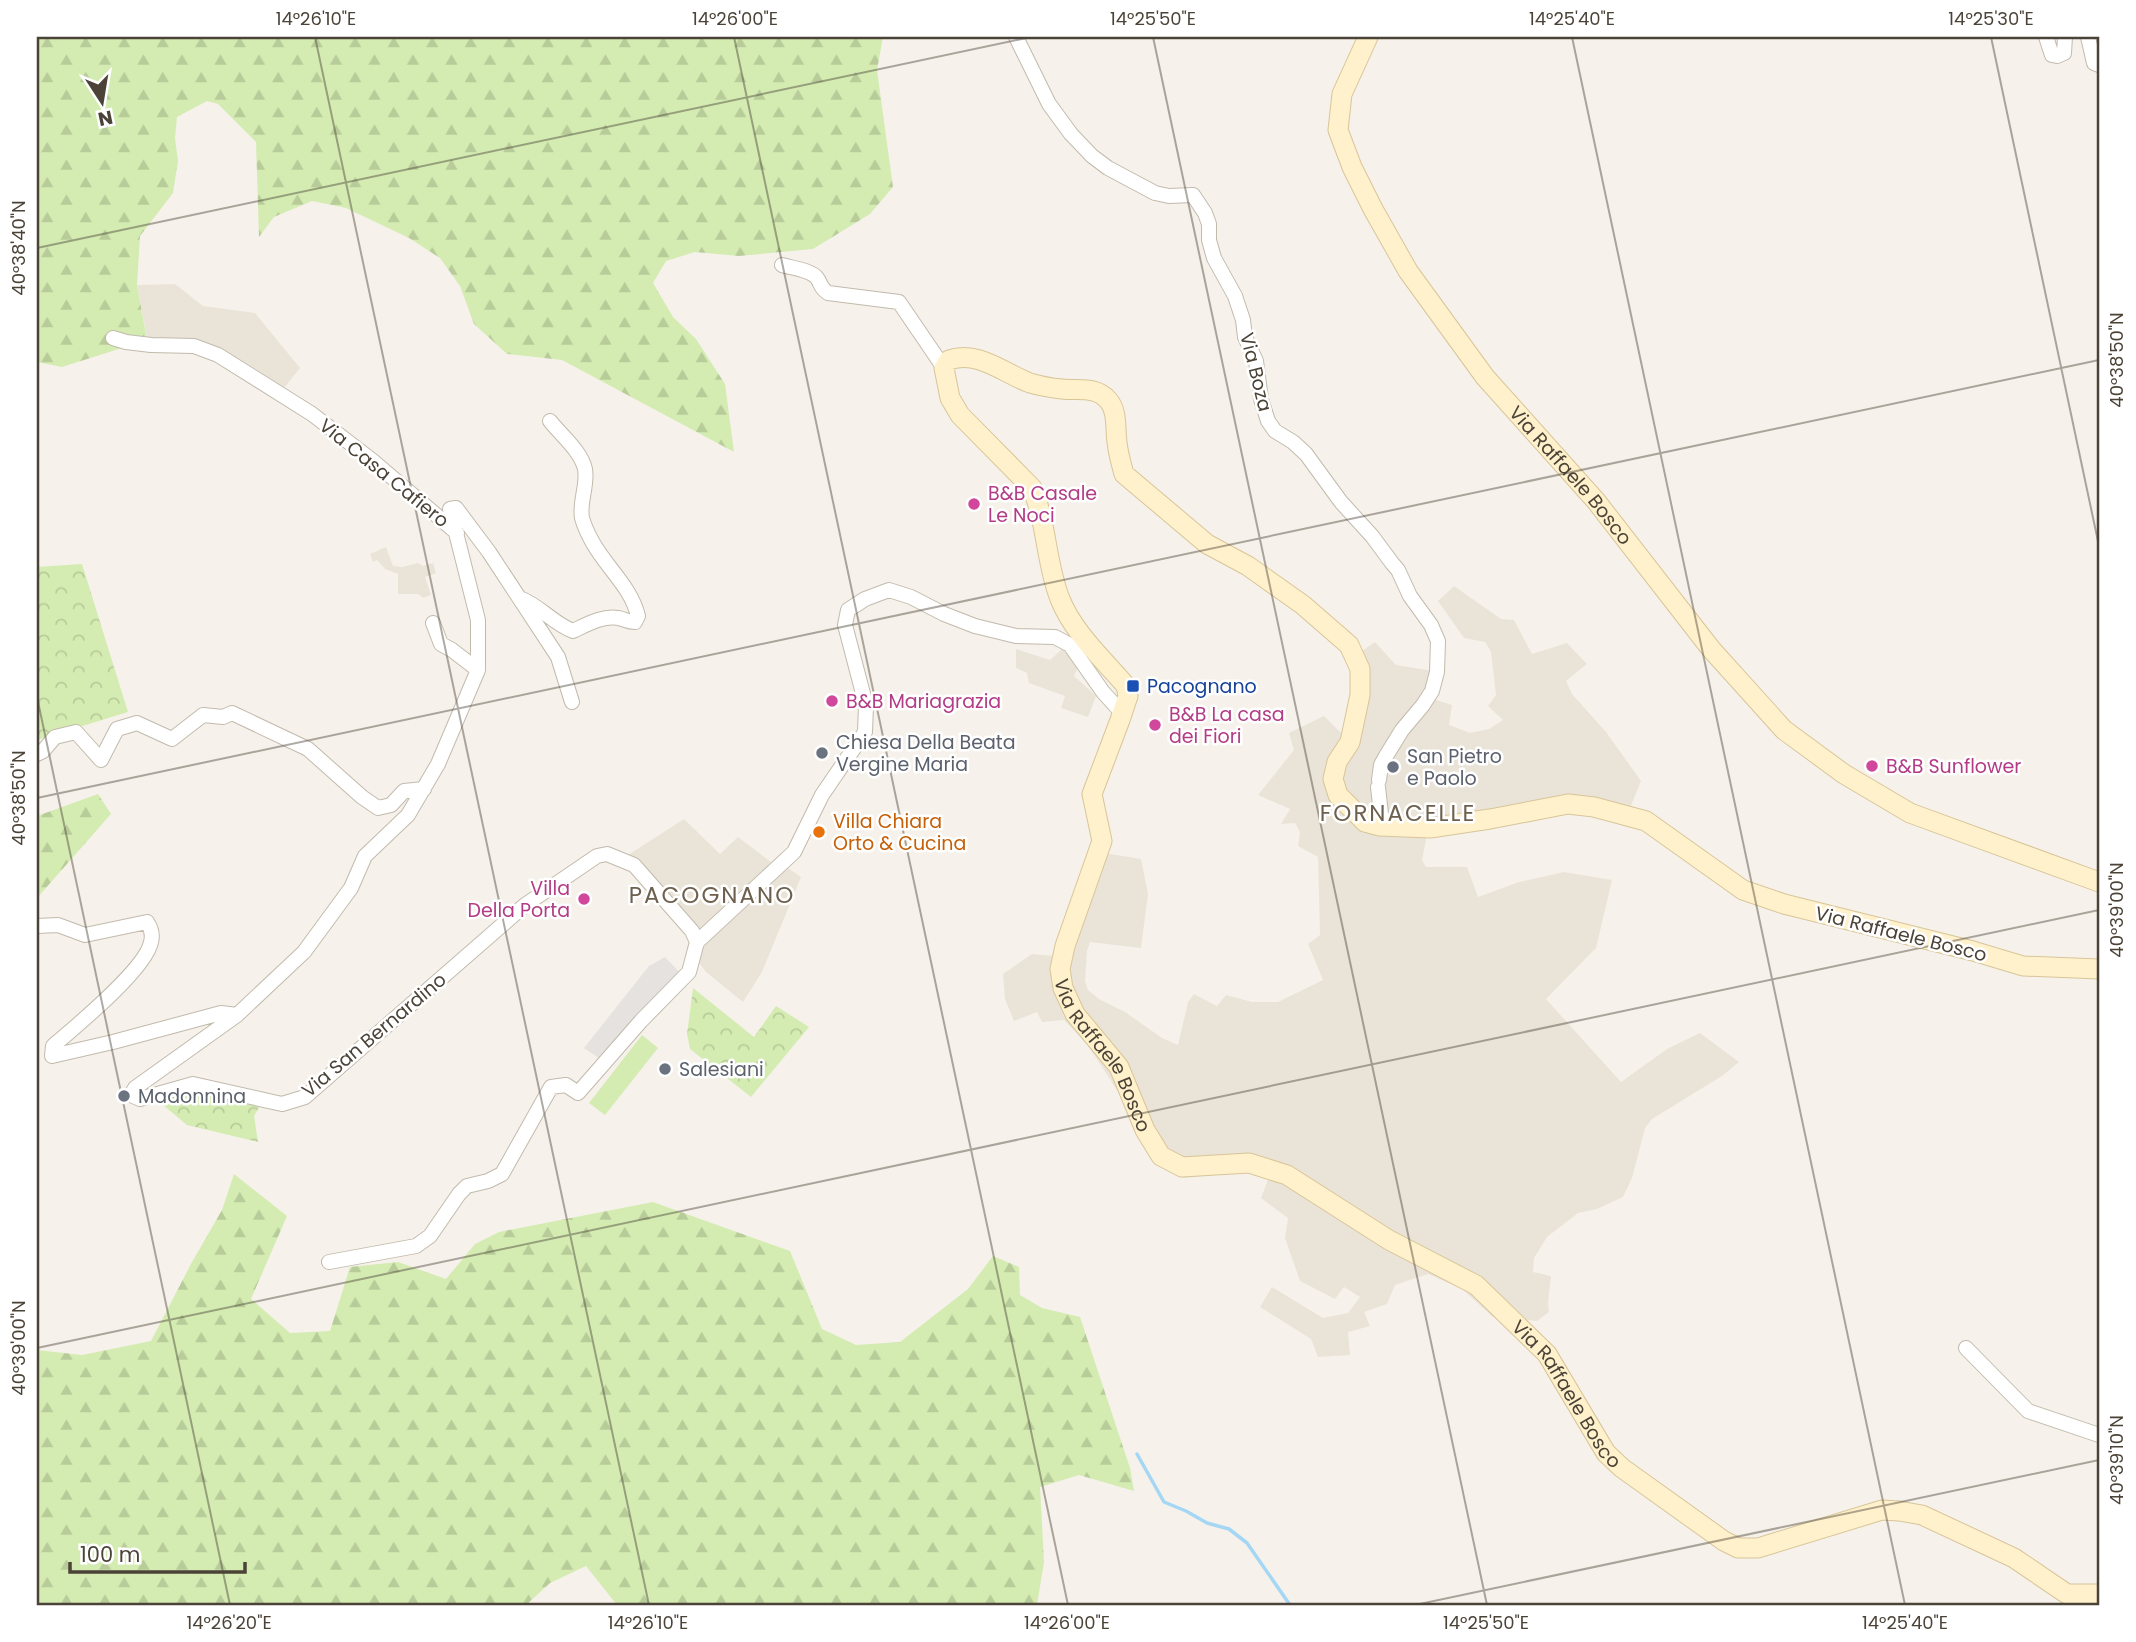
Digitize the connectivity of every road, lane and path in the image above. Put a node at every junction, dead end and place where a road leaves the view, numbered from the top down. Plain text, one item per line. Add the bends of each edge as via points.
1 (1016, 37) edge
2 (1368, 37) edge
3 (2046, 37) edge
4 (2065, 37) edge
5 (2088, 37) edge
6 (2099, 38) edge
7 (2099, 48) edge
8 (2099, 65) edge
9 (782, 265) dead end
10 (113, 338) dead end
11 (944, 368) junction
12 (550, 421) dead end
13 (457, 533) junction
14 (520, 598) junction
15 (433, 623) dead end
16 (478, 670) junction
17 (572, 702) dead end
18 (1122, 713) junction
19 (37, 754) edge
20 (424, 789) junction
21 (1380, 826) junction
22 (2099, 882) edge
23 (37, 926) edge
24 (697, 942) junction
25 (2099, 969) edge
26 (237, 1015) junction
27 (329, 1262) dead end
28 (1966, 1348) dead end
29 (2099, 1435) edge
30 (2099, 1594) edge

1 - 21 street, Via Boza via 1049,104 1093,156 1155,193 1193,195 1200,204 1209,224 1214,258 1235,296 1256,361 1268,421 1306,454 1372,536 1431,625 1438,647 1437,672 1432,691 1381,765
2 - 22 street, Via Raffaele Bosco via 1342,94 1338,130 1373,209 1408,271 1485,377 1596,500 1711,649 1784,730 1844,774 1910,813
3 - 4 street via 2052,55 2057,56 2064,54
5 - 8 street via 2094,63
6 - 7 street
9 - 11 street via 813,274 828,293 899,302
10 - 13 street, Via Casa Cafiero via 194,346 218,355 312,414
11 - 18 street, Via Raffaele Bosco via 950,398 960,415 1032,488 1060,600 1077,629 1126,686
11 - 21 street, Via Raffaele Bosco via 949,360 969,356 1031,383 1102,394 1110,402 1117,424 1116,440 1125,474 1207,544 1303,605 1349,645 1360,669 1360,695 1350,741 1333,779 1344,803 1365,822
12 - 14 street via 584,467 582,517 593,544 618,577 638,616 635,622 613,618 573,631
13 - 14 street, Via Casa Cafiero via 450,509 457,508
13 - 16 street, Via San Bernardino via 478,620
14 - 17 street, Via Casa Cafiero via 558,657
15 - 16 street via 441,644
16 - 20 street, Via San Bernardino
18 - 24 street via 1070,645 1055,637 1016,636 975,626 888,590 865,599 848,610 845,625 866,705 864,732 822,795 794,852
18 - 30 street, Via Raffaele Bosco via 1092,794 1102,841 1059,969 1075,1014 1119,1068 1160,1156 1182,1167 1249,1163 1287,1175 1389,1240 1476,1285 1547,1354 1606,1453 1738,1548 1758,1548 1882,1510 1899,1511 1922,1515 2014,1558 2067,1594
19 - 20 street via 55,737 76,732 101,760 117,729 137,723 172,739 203,715 232,713 308,749 378,808 391,805 404,791
20 - 26 street, Via San Bernardino via 408,815 365,856 351,888 304,952
21 - 25 street, Via Raffaele Bosco via 1430,828 1568,804 1594,807 1646,821 1743,890 1784,904 2023,967
23 - 26 street via 58,925 85,934 147,922 151,928 151,944 137,967 94,1012 53,1045 52,1056 220,1013
24 - 26 street, Via San Bernardino via 634,865 607,854 597,856 525,905 304,1097 282,1104 193,1084 140,1099 133,1096 135,1088
24 - 27 street via 689,972 578,1093 566,1085 551,1087 502,1174 467,1186 430,1236 416,1246
28 - 29 street via 2028,1410

